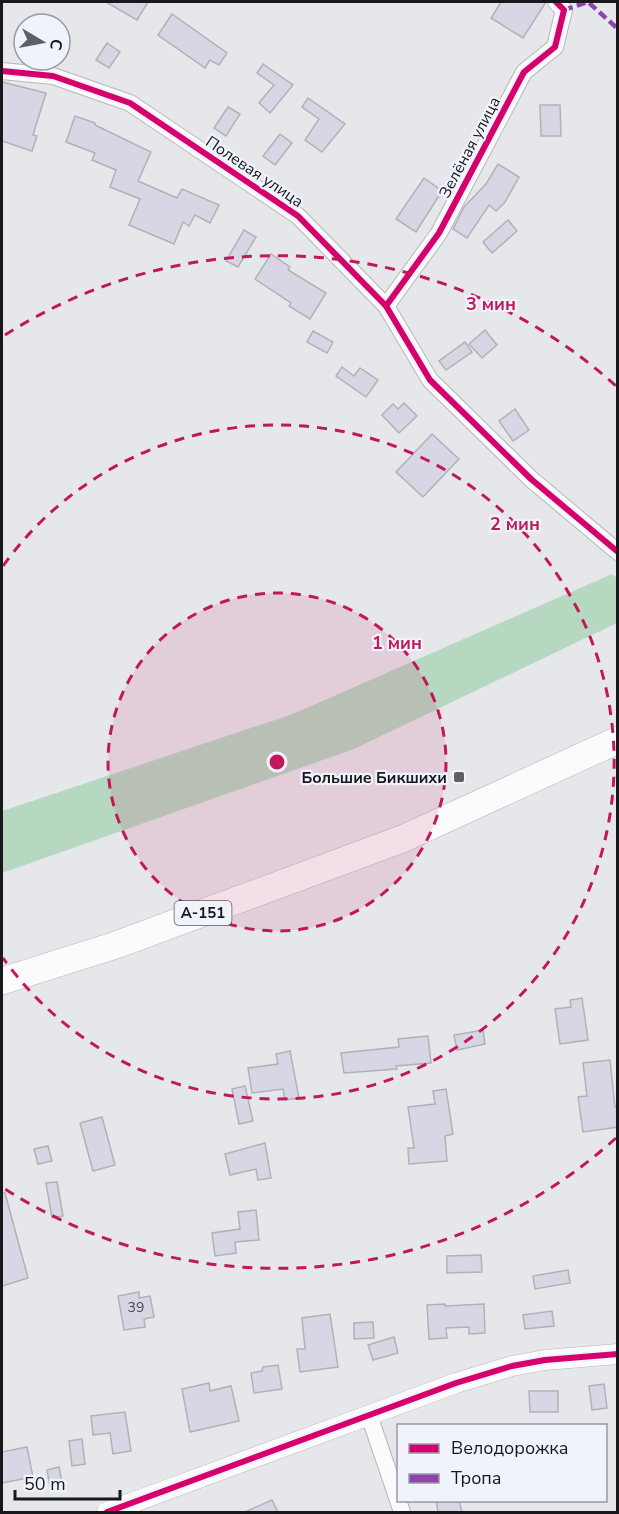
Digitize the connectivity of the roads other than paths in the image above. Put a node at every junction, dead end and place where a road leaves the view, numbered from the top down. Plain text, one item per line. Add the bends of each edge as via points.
1 (556, 2) edge
2 (2, 70) edge
3 (386, 306) junction
4 (618, 552) edge
5 (618, 740) edge
6 (2, 981) edge
7 (618, 1354) edge
8 (369, 1415) junction
9 (397, 1497) edge
10 (107, 1512) edge

1 - 3 street, Зелёная улица via 564,10 555,47 524,72 439,232
2 - 3 street, Полевая улица via 53,76 130,103 298,216
3 - 4 street, Полевая улица via 430,380 531,479
5 - 6 highway, А-151 via 402,839 116,945
7 - 8 street via 512,1366
8 - 9 street
8 - 10 street

